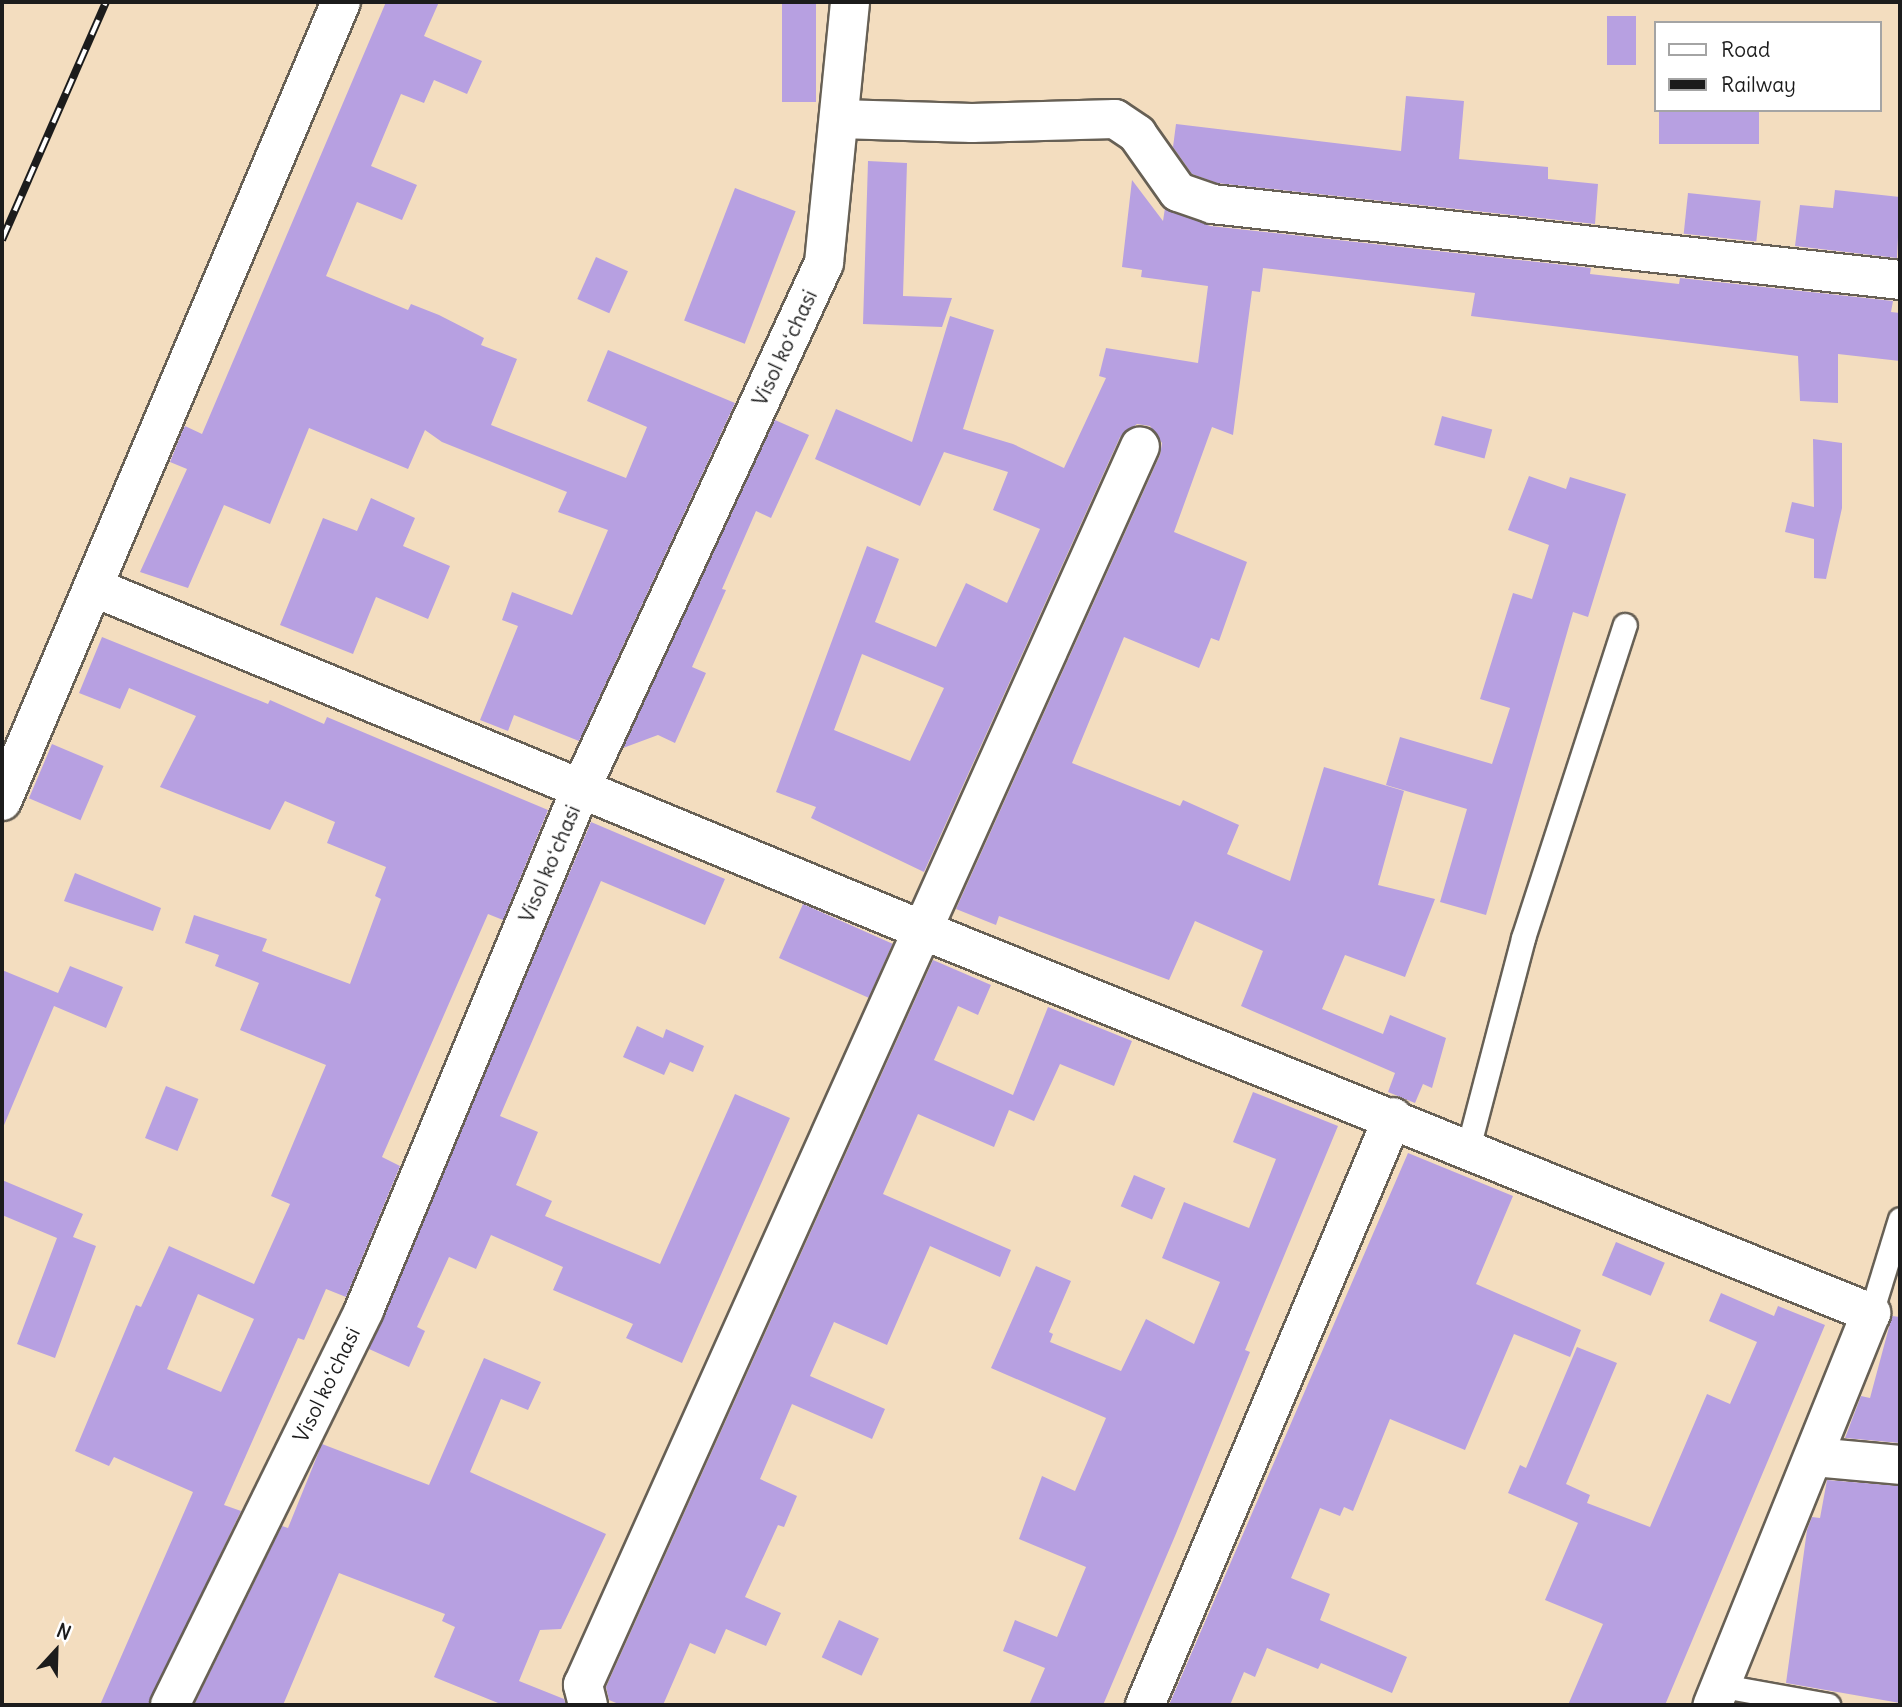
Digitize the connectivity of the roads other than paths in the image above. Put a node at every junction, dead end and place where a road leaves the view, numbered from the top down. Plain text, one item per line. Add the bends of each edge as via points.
1 (341, 2) edge
2 (850, 2) edge
3 (839, 119) junction
4 (1900, 280) edge
5 (1140, 446) dead end
6 (93, 587) junction
7 (1625, 625) dead end
8 (582, 786) junction
9 (2, 802) edge
10 (920, 929) junction
11 (1393, 1117) junction
12 (1468, 1148) junction
13 (1900, 1219) edge
14 (1871, 1313) junction
15 (1814, 1457) junction
16 (1900, 1465) edge
17 (1718, 1695) edge
18 (170, 1705) edge
19 (588, 1705) edge
20 (1145, 1705) edge
21 (1828, 1705) edge

1 - 6 street
2 - 3 street, Visol koʻchasi
3 - 4 street via 972,123 1115,119 1137,134 1178,192 1212,204
3 - 8 street, Visol koʻchasi via 824,263
5 - 10 street
6 - 8 street
6 - 9 street
7 - 12 lane via 1523,938
8 - 10 street
8 - 18 street, Visol koʻchasi via 364,1310
10 - 11 street
10 - 19 street via 583,1685
11 - 12 street
11 - 20 street
12 - 14 street
13 - 14 lane
14 - 15 street
15 - 16 street
15 - 17 street
17 - 21 lane

